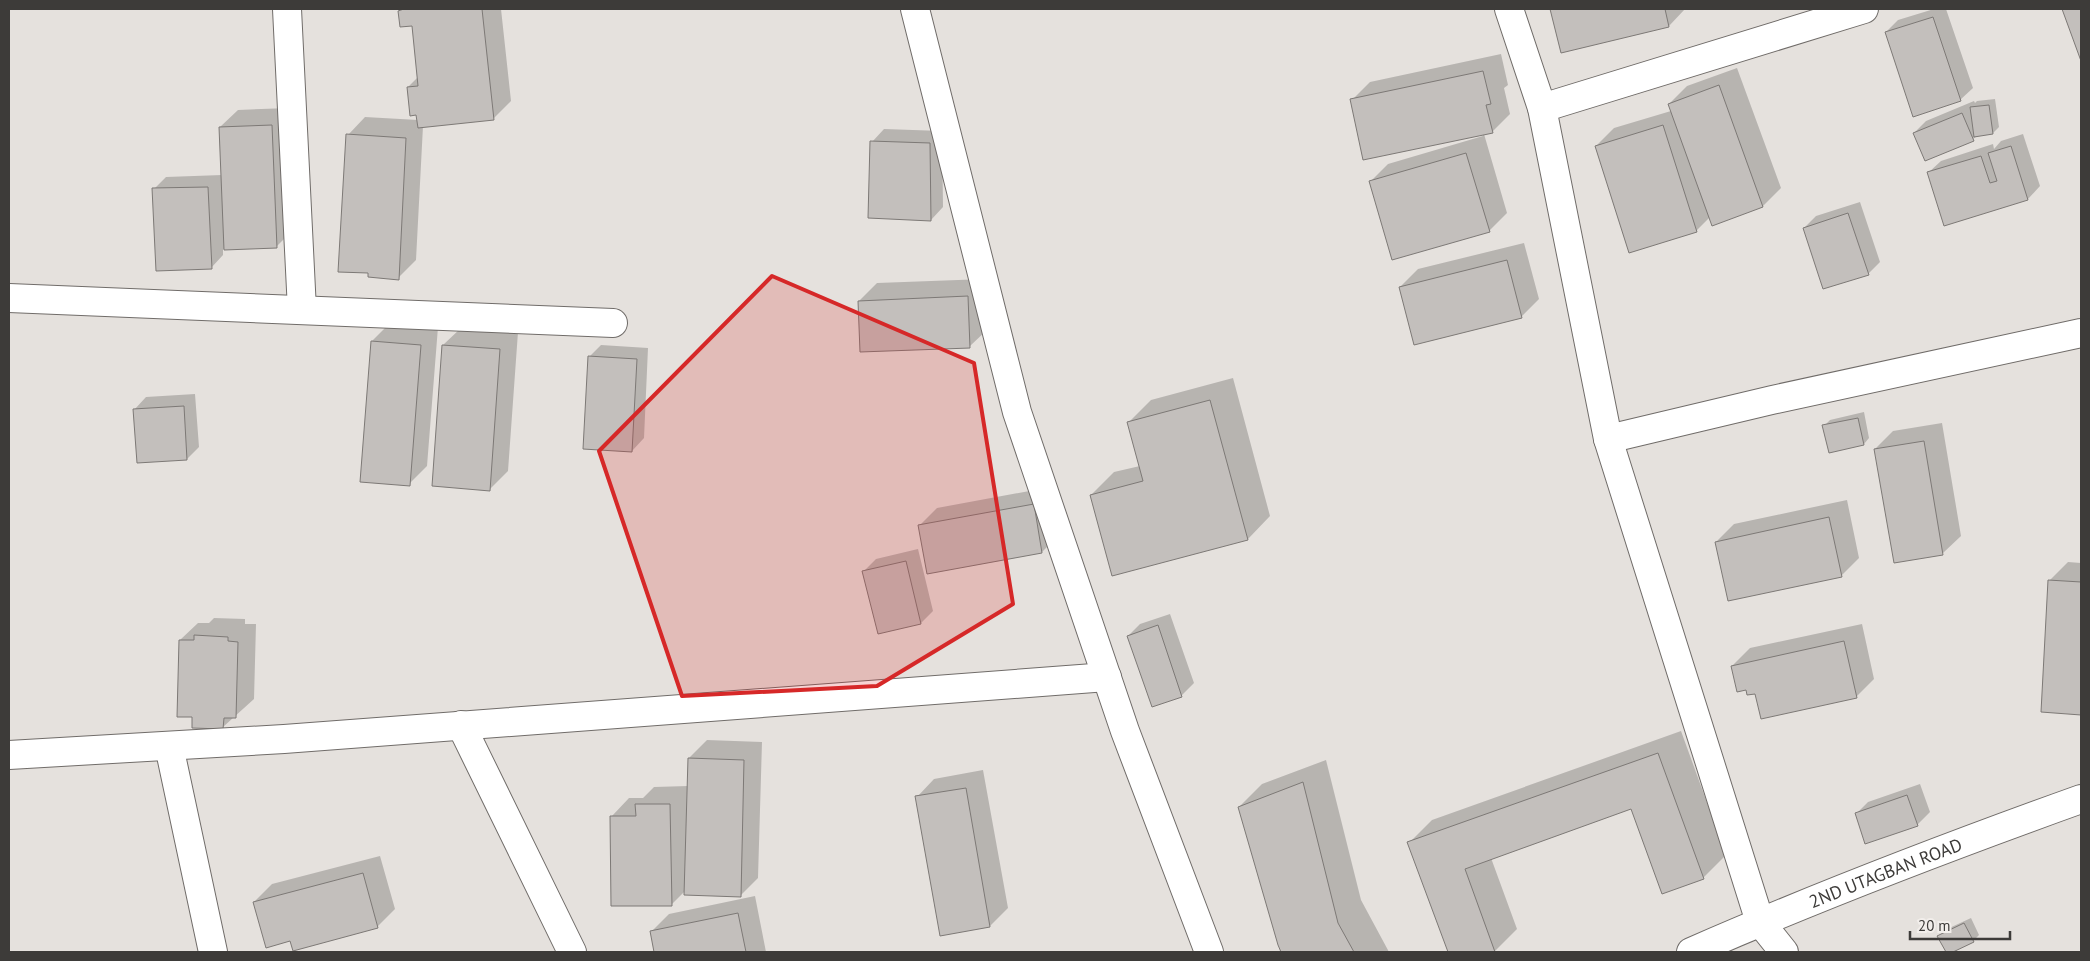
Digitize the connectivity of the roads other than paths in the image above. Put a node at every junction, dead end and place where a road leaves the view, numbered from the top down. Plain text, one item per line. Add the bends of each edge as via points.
1 (287, 9) edge
2 (915, 9) edge
3 (1509, 9) edge
4 (1858, 10) edge
5 (1542, 108) junction
6 (9, 298) edge
7 (302, 310) junction
8 (613, 323) dead end
9 (2081, 333) edge
10 (1608, 438) junction
11 (1107, 677) junction
12 (462, 725) junction
13 (169, 746) junction
14 (9, 755) edge
15 (2081, 798) edge
16 (1760, 922) junction
17 (213, 952) edge
18 (572, 952) edge
19 (1209, 952) edge
20 (1691, 952) edge
21 (1784, 952) edge

1 - 7 street
2 - 11 street via 1017,412
3 - 5 street
4 - 5 street
5 - 10 street
6 - 7 street
7 - 8 street
9 - 10 street
10 - 16 street
11 - 12 street
11 - 19 street
12 - 13 street
12 - 18 street
13 - 14 street
13 - 17 street
15 - 16 street, 2ND UTAGBAN ROAD
16 - 20 street, 2ND UTAGBAN ROAD
16 - 21 street

